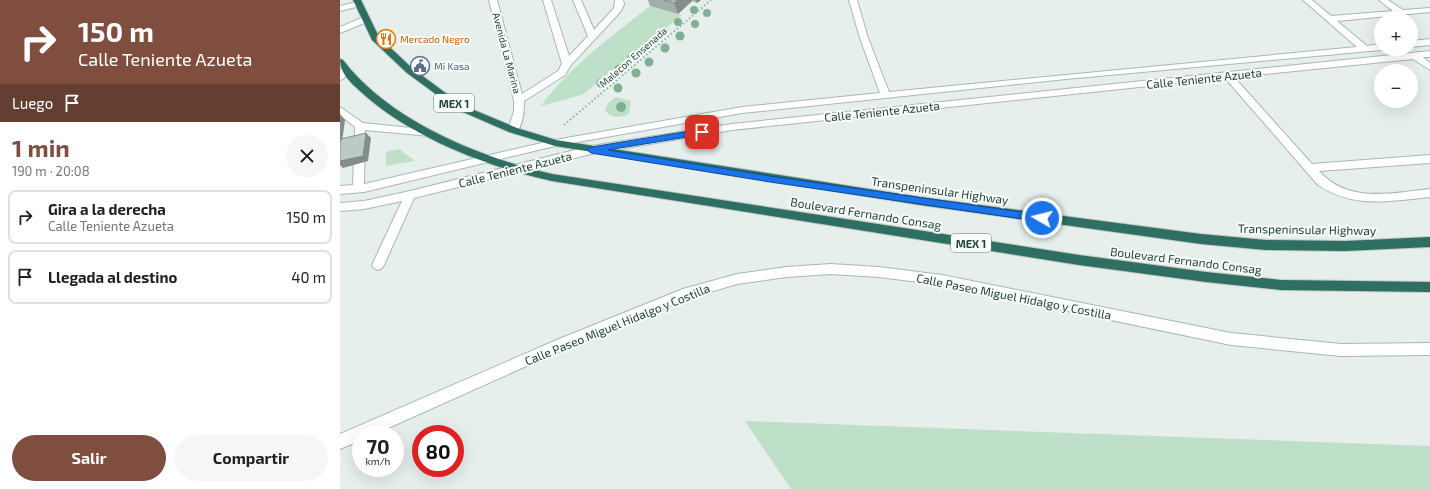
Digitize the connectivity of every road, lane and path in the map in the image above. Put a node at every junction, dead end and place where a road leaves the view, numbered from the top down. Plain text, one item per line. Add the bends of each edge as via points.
1 (492, 0) edge
2 (547, 0) edge
3 (577, 0) edge
4 (619, 0) edge
5 (711, 0) edge
6 (853, 0) edge
7 (1308, 0) edge
8 (1383, 0) edge
9 (357, 2) edge
10 (340, 10) edge
11 (1430, 10) edge
12 (1401, 12) joint
13 (1374, 15) edge
14 (366, 19) junction
15 (1330, 19) junction
16 (340, 30) edge
17 (593, 38) junction
18 (1430, 42) edge
19 (1418, 43) edge
20 (1374, 47) edge
21 (1364, 48) junction
22 (1430, 54) edge
23 (1415, 56) joint
24 (1418, 56) edge
25 (568, 64) junction
26 (1430, 67) edge
27 (342, 70) edge
28 (1066, 76) junction
29 (1228, 76) junction
30 (1073, 91) junction
31 (886, 96) junction
32 (519, 100) junction
33 (340, 110) edge
34 (564, 125) dead end
35 (360, 126) junction
36 (513, 130) junction
37 (430, 133) junction
38 (554, 143) junction
39 (591, 150) junction
40 (491, 159) junction
41 (1430, 159) edge
42 (516, 168) junction
43 (1310, 168) junction
44 (361, 188) junction
45 (340, 190) edge
46 (1430, 193) edge
47 (410, 195) junction
48 (364, 205) junction
49 (340, 207) edge
50 (1430, 242) edge
51 (378, 265) dead end
52 (1430, 287) edge
53 (1430, 348) edge
54 (340, 442) edge

1 - 32 street, Avenida La Marina
2 - 25 street
3 - 17 street
4 - 17 street via 618,9
5 - 34 path, Malecon Ensenada
6 - 31 street
7 - 15 street
8 - 12 street
9 - 10 street
9 - 14 highway, MEX 1
11 - 12 street
13 - 15 street
14 - 16 street
14 - 36 highway, MEX 1 via 375,38 410,71 459,107
15 - 21 street
17 - 25 street
18 - 19 street
20 - 21 street, Calle Teniente Azueta
21 - 28 street, Calle Teniente Azueta
22 - 24 street, Calle Teniente Azueta
23 - 26 street
23 - 29 street, Calle Teniente Azueta
25 - 32 street via 562,73
27 - 37 highway, MEX 1 via 392,112
28 - 30 street
28 - 31 street, Calle Teniente Azueta
29 - 30 street, Calle Teniente Azueta
29 - 43 street
30 - 39 street, Calle Teniente Azueta via 732,127
31 - 38 street, Calle Teniente Azueta via 742,110
32 - 36 street, Avenida La Marina
33 - 35 street
35 - 37 street
35 - 44 street via 354,172
36 - 38 highway, MEX 1
37 - 40 highway, MEX 1
38 - 39 highway, MEX 1
38 - 40 street, Calle Teniente Azueta
39 - 42 street, Calle Teniente Azueta
39 - 50 highway, Transpeninsular Highway / MEX 1 via 920,201 1200,239 1274,245 1345,246
40 - 42 highway, MEX 1
40 - 44 street, Calle Teniente Azueta
41 - 43 street
42 - 47 street, Calle Teniente Azueta
42 - 52 highway, Boulevard Fernando Consag / MEX 1 via 575,182 1079,260 1206,277 1281,285
43 - 46 street via 1322,182 1349,196 1362,198
44 - 45 street, Calle Teniente Azueta
44 - 48 street
47 - 48 street, Calle Teniente Azueta
47 - 51 street
48 - 49 street, Calle Teniente Azueta
53 - 54 street, Calle Paseo Miguel Hidalgo y Costilla via 1341,350 1232,339 942,280 831,269 786,272 738,279 688,293 564,343

